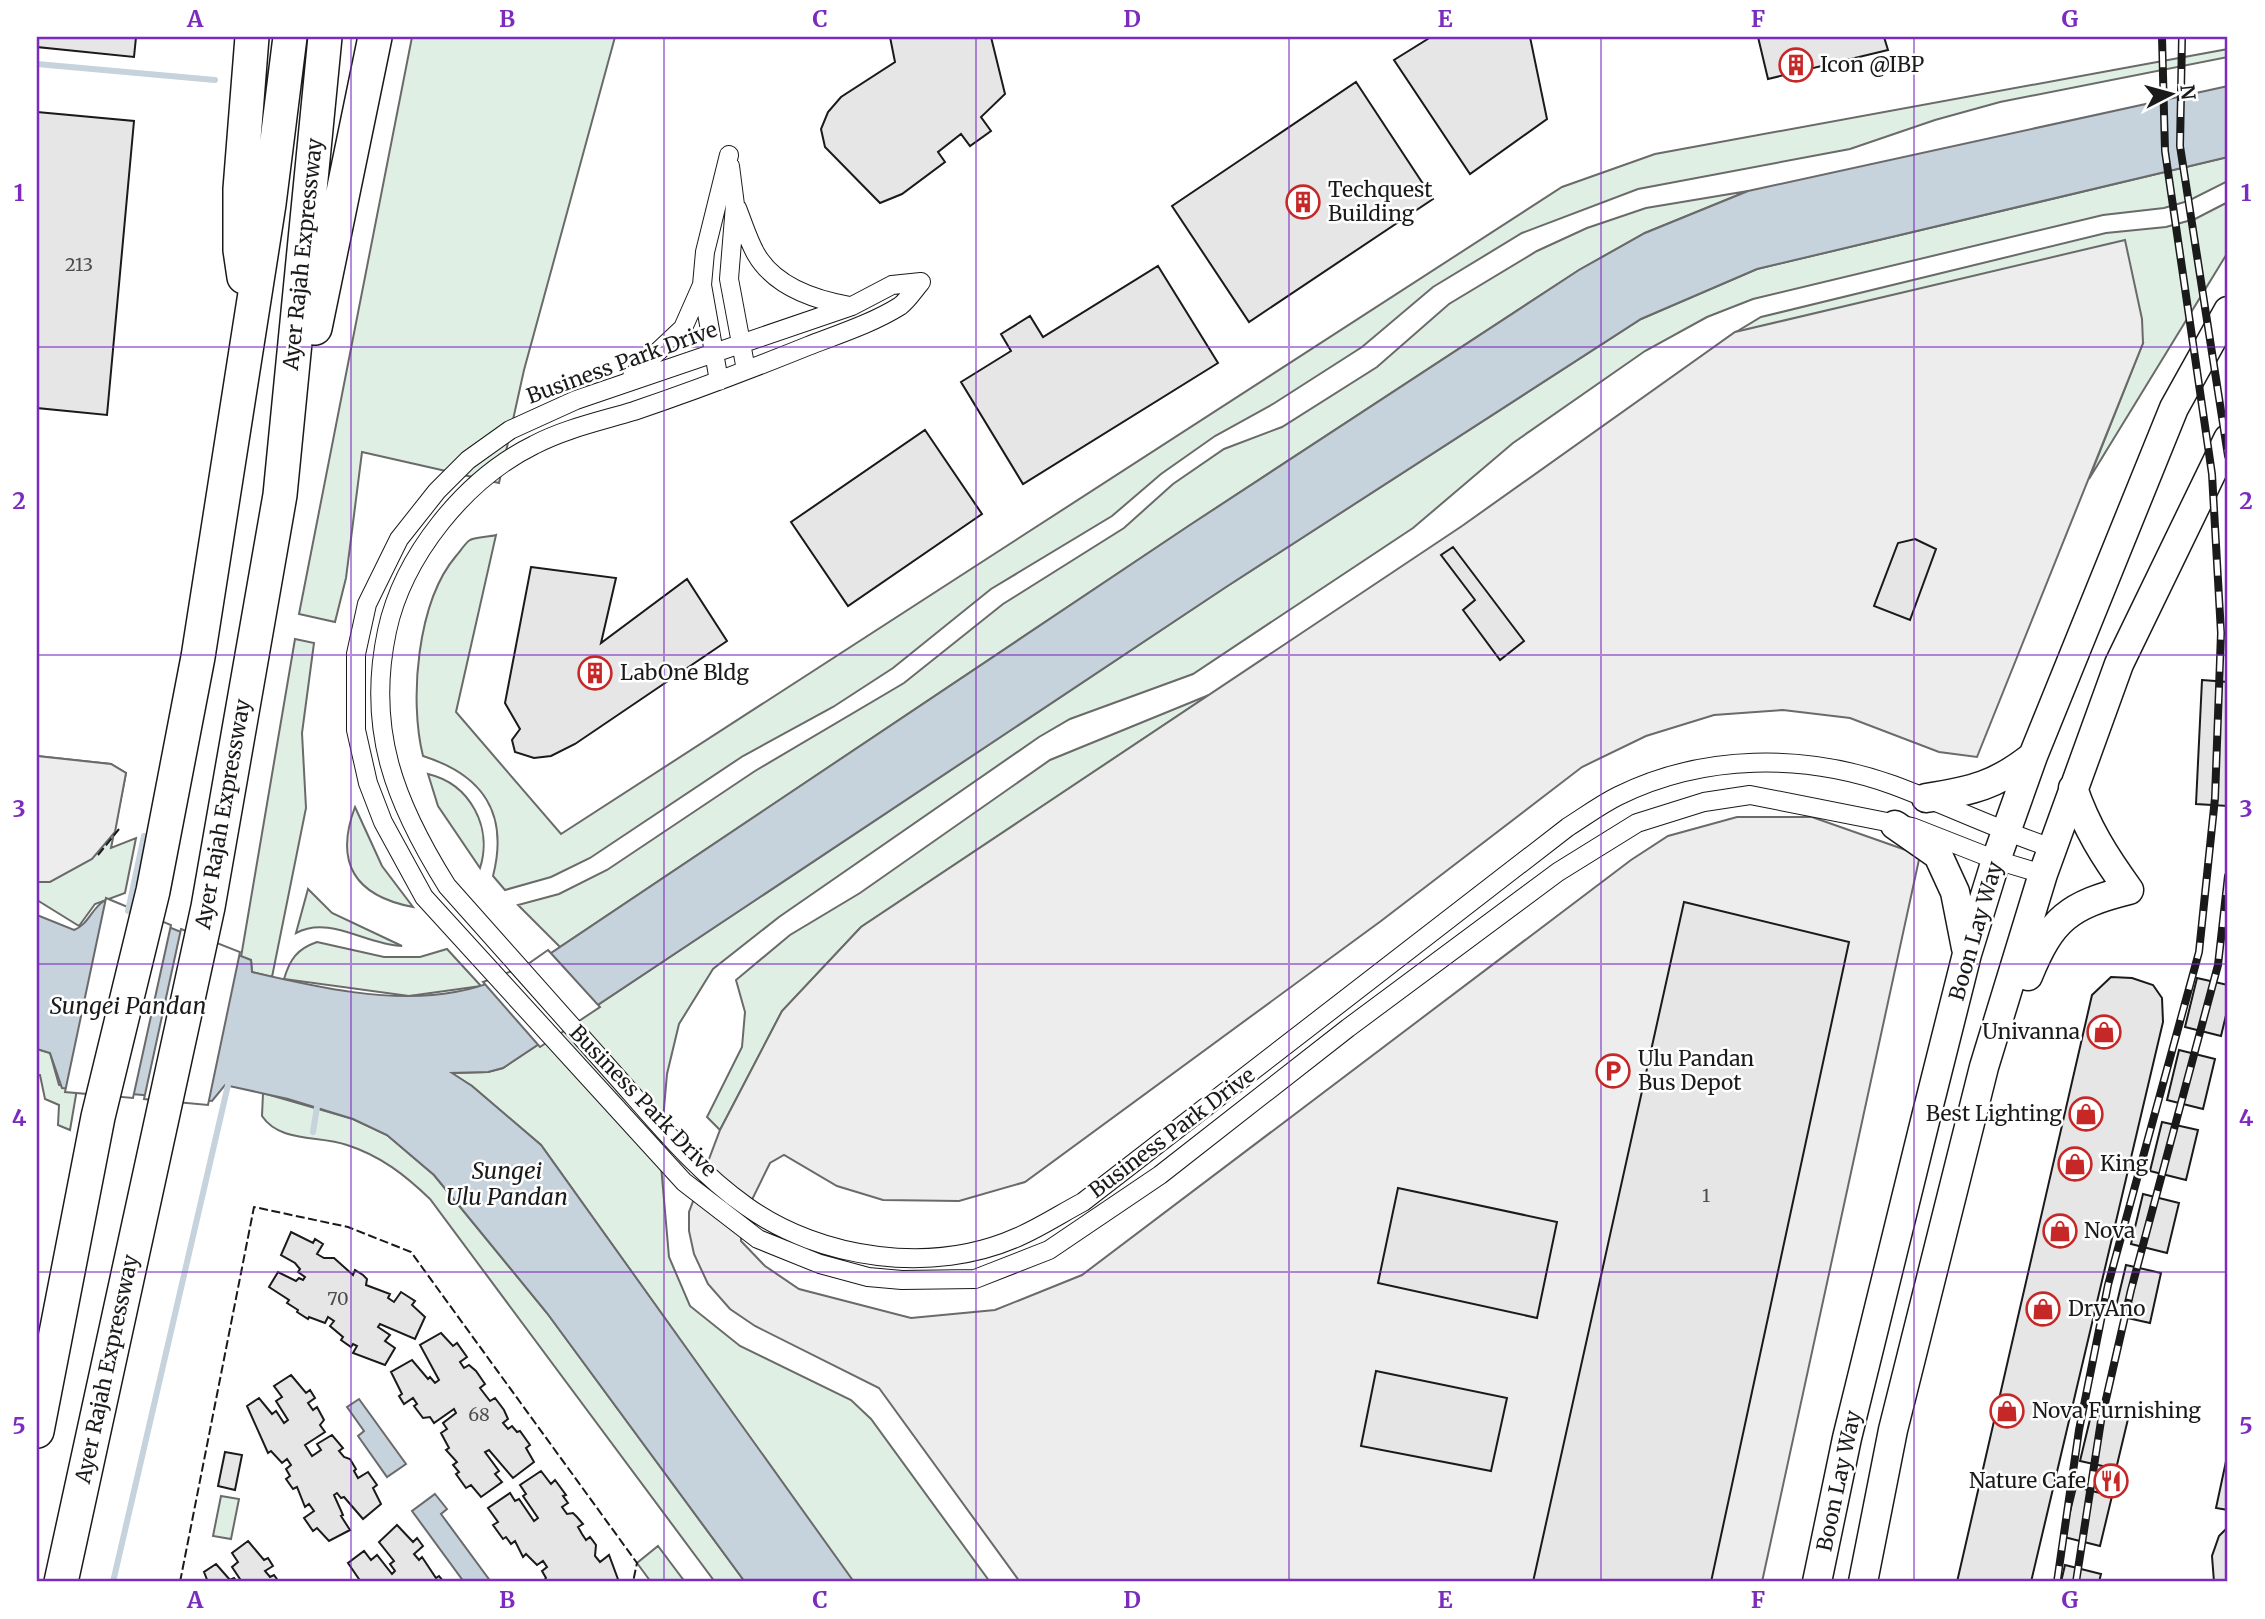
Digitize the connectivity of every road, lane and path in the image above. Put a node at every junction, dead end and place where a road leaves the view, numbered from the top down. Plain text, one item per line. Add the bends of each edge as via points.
1 (252, 37) edge
2 (290, 37) edge
3 (325, 37) edge
4 (375, 37) edge
5 (735, 205) junction
6 (702, 285) junction
7 (252, 299) junction
8 (852, 306) junction
9 (2228, 311) edge
10 (742, 344) junction
11 (715, 353) junction
12 (746, 370) junction
13 (719, 381) junction
14 (621, 385) junction
15 (2228, 439) edge
16 (280, 495) junction
17 (2033, 756) junction
18 (2073, 788) junction
19 (1926, 798) junction
20 (1895, 825) junction
21 (2006, 833) junction
22 (1996, 860) junction
23 (2048, 861) junction
24 (1967, 954) junction
25 (1984, 1067) junction
26 (37, 1431) edge
27 (61, 1582) edge
28 (1817, 1582) edge
29 (1863, 1582) edge

1 - 7 highway via 240,238 242,269
2 - 7 highway, Ayer Rajah Expressway
3 - 16 highway, Ayer Rajah Expressway
4 - 16 highway
5 - 6 street via 729,155
5 - 8 street via 756,256 790,288
5 - 10 street via 729,279
6 - 11 street
6 - 14 street via 683,328
7 - 26 highway, Ayer Rajah Expressway via 211,580 153,891 98,1118
8 - 10 street, Business Park Drive
8 - 12 street, Business Park Drive via 892,285 921,282 902,304
9 - 17 main road, Boon Lay Way via 2174,408
10 - 11 street, Business Park Drive
10 - 12 street
11 - 13 street
11 - 14 street, Business Park Drive
12 - 13 street, Business Park Drive
13 - 19 street, Business Park Drive via 535,444 502,464 454,505 416,560 392,608 379,678 381,723 400,800 417,839 447,886 685,1154 746,1206 788,1231 828,1246 869,1254 936,1257 974,1252 1018,1238 1083,1202 1568,827 1616,797 1685,771 1763,763 1805,764 1844,772
14 - 20 street, Business Park Drive via 545,412 510,430 468,460 399,539 367,604 356,654 356,730 383,822 424,897 684,1182 758,1239 820,1264 868,1277 975,1279 1049,1250 1160,1175 1558,872 1637,823 1704,802 1750,795
15 - 18 main road, Boon Lay Way via 2119,664
16 - 27 highway, Ayer Rajah Expressway via 208,907
17 - 19 main road via 1996,783
17 - 21 main road, Boon Lay Way
18 - 23 main road, Boon Lay Way
18 - 25 main road via 2100,849 2129,890 2073,910 2049,932
19 - 21 street, Business Park Drive
20 - 22 street, Business Park Drive via 1912,827
20 - 24 main road via 1938,855 1955,892
21 - 22 main road, Boon Lay Way
21 - 23 street, Business Park Drive
22 - 23 street, Business Park Drive
22 - 24 main road, Boon Lay Way
23 - 25 main road, Boon Lay Way
24 - 28 main road, Boon Lay Way via 1847,1438
25 - 29 main road, Boon Lay Way via 1893,1430

